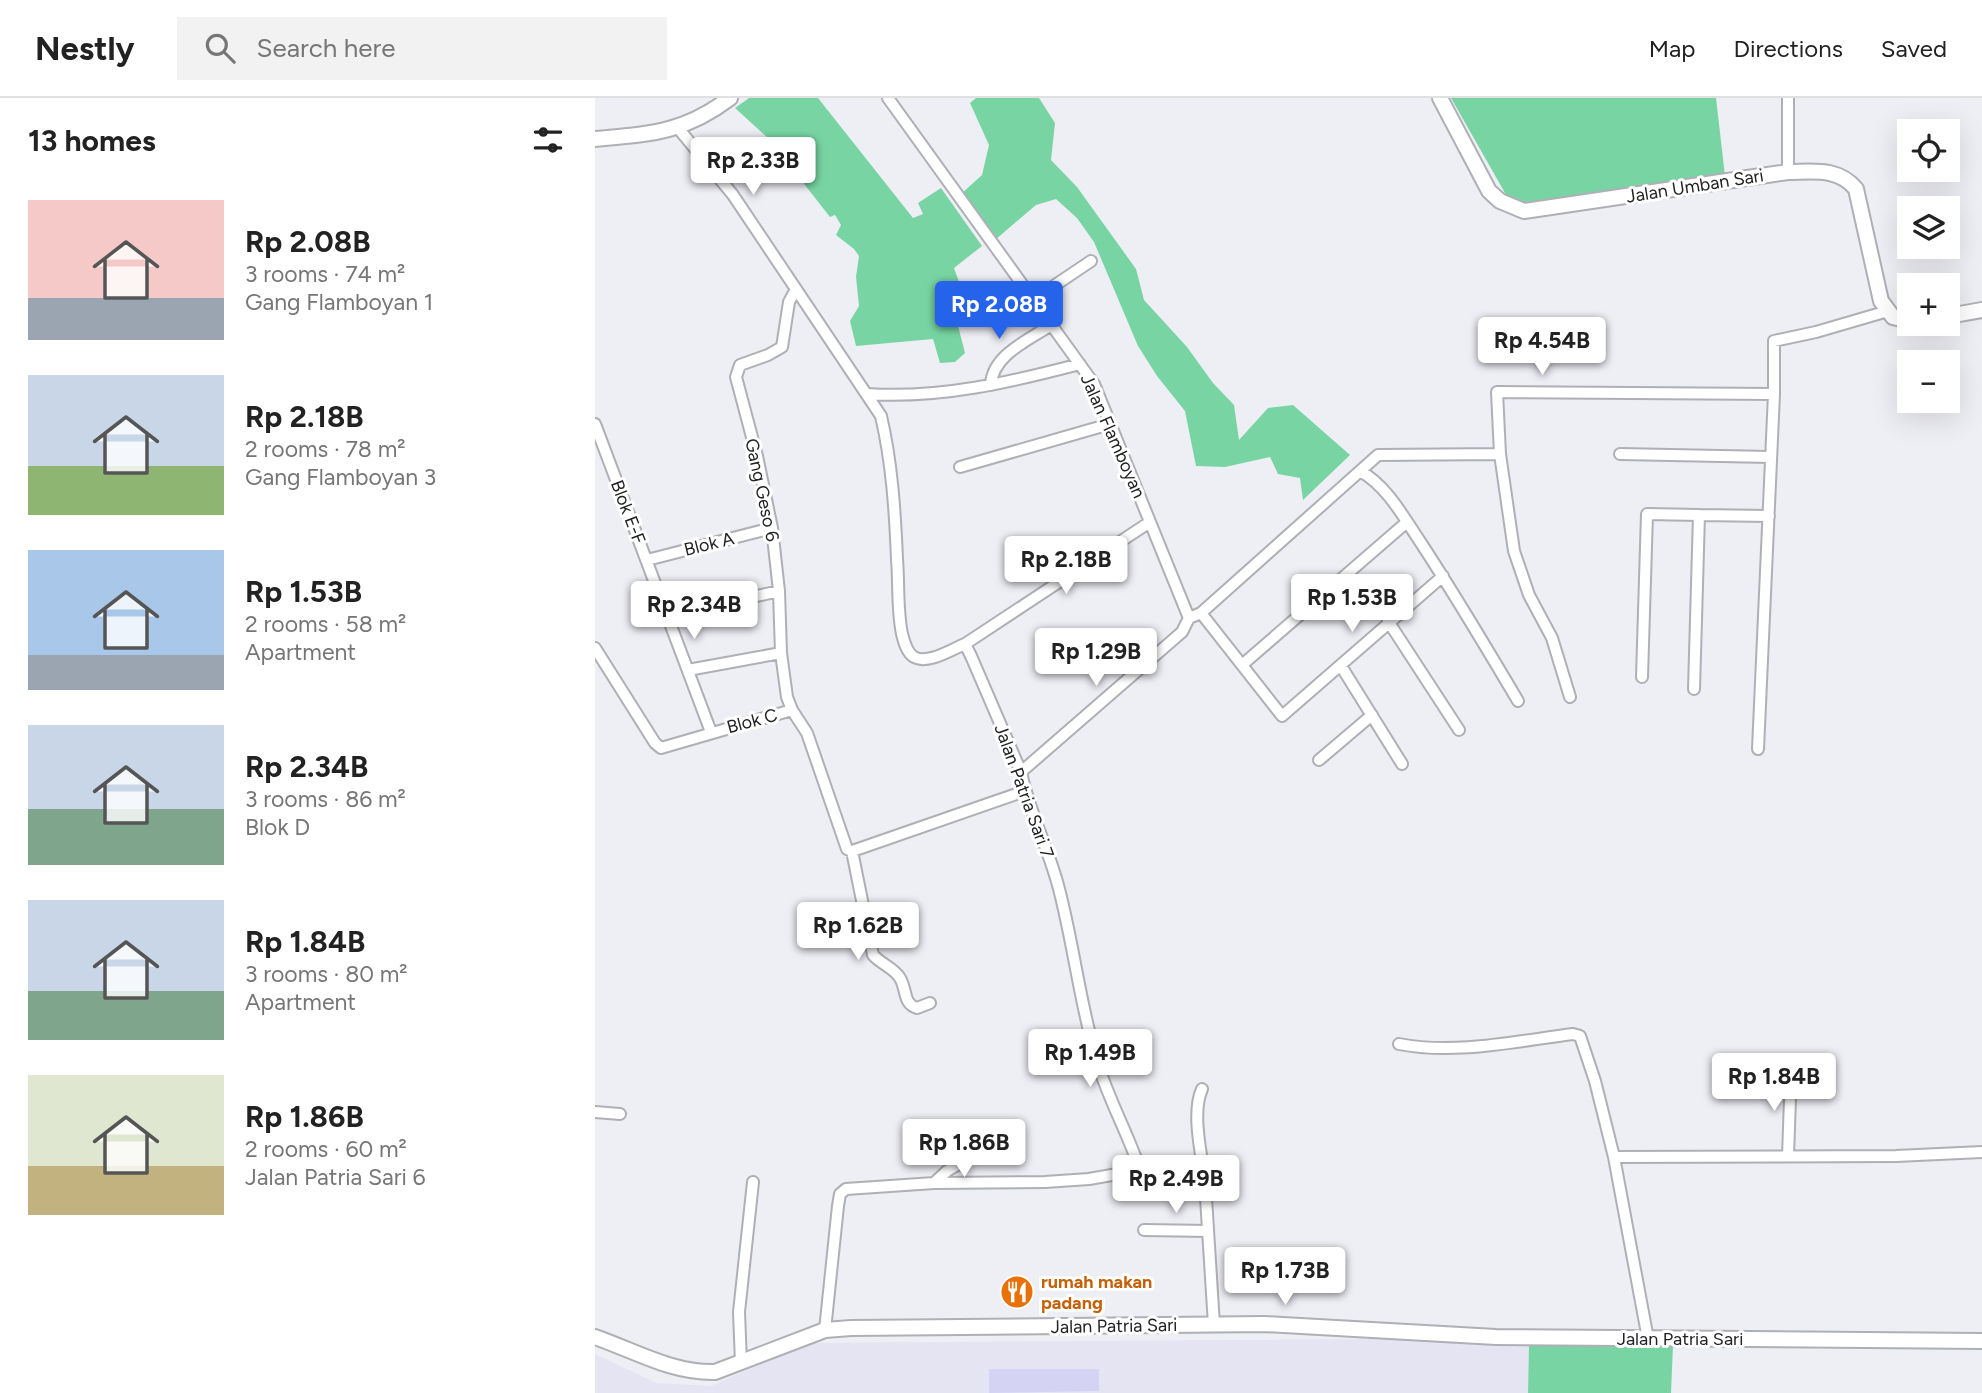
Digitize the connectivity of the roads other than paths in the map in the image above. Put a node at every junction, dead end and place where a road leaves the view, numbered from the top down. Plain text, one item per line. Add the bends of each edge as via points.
1 (730, 98) edge
2 (888, 98) edge
3 (1440, 98) edge
4 (1789, 98) edge
5 (678, 128) junction
6 (595, 139) edge
7 (1788, 172) junction
8 (1091, 261) dead end
9 (796, 289) junction
10 (1033, 300) junction
11 (1982, 310) edge
12 (1888, 312) junction
13 (1960, 314) edge
14 (1897, 318) edge
15 (1051, 325) junction
16 (1080, 364) junction
17 (991, 385) junction
18 (867, 394) junction
19 (1774, 394) junction
20 (595, 424) edge
21 (1110, 424) junction
22 (1500, 454) junction
23 (1620, 454) dead end
24 (1771, 457) junction
25 (960, 467) dead end
26 (1360, 471) junction
27 (1699, 515) junction
28 (1769, 516) junction
29 (1150, 522) junction
30 (1407, 522) junction
31 (772, 528) junction
32 (647, 560) junction
33 (1443, 576) junction
34 (779, 592) junction
35 (1201, 614) junction
36 (668, 616) junction
37 (1189, 618) junction
38 (1388, 621) junction
39 (965, 644) junction
40 (595, 648) edge
41 (781, 653) junction
42 (1242, 665) junction
43 (1341, 666) junction
44 (688, 670) junction
45 (1642, 677) dead end
46 (1694, 689) dead end
47 (1570, 697) dead end
48 (1518, 701) dead end
49 (792, 710) junction
50 (1372, 715) junction
51 (1459, 730) dead end
52 (711, 732) junction
53 (1758, 749) dead end
54 (1319, 760) dead end
55 (1402, 764) dead end
56 (1021, 772) junction
57 (1025, 792) junction
58 (852, 851) junction
59 (930, 1003) dead end
60 (1399, 1044) dead end
61 (1791, 1070) dead end
62 (1202, 1088) dead end
63 (595, 1112) edge
64 (620, 1114) dead end
65 (1982, 1152) edge
66 (978, 1153) dead end
67 (1788, 1156) junction
68 (1614, 1157) junction
69 (1140, 1170) junction
70 (753, 1182) dead end
71 (1205, 1182) junction
72 (934, 1183) junction
73 (1144, 1230) dead end
74 (1208, 1231) junction
75 (1214, 1325) junction
76 (825, 1330) junction
77 (595, 1337) edge
78 (1648, 1339) junction
79 (1982, 1341) edge
80 (741, 1363) junction

1 - 5 street
2 - 10 street, Jalan Flamboyan
3 - 7 street, Jalan Umban Sari via 1489,191 1524,212
4 - 7 street
5 - 6 street
5 - 9 street via 733,195
7 - 12 street, Jalan Umban Sari via 1830,172 1849,180 1856,189 1881,301
8 - 10 street
9 - 18 street
9 - 31 street, Gang Geso 6 via 789,302 782,347 740,365 736,377
10 - 15 street, Jalan Flamboyan
11 - 13 street
12 - 14 street
12 - 19 street via 1774,341
15 - 16 street, Jalan Flamboyan
15 - 17 street via 1010,352 994,370
16 - 17 street
16 - 21 street, Jalan Flamboyan via 1094,384
17 - 18 street via 935,394
18 - 39 street via 881,416 889,452 907,650 916,658 927,659
19 - 22 street via 1497,392
19 - 24 street
20 - 32 street, Blok E-F
21 - 25 street
21 - 29 street, Jalan Flamboyan
22 - 26 street via 1378,455
22 - 47 street via 1514,551 1529,595 1552,638
23 - 24 street
24 - 28 street
26 - 30 street via 1374,478
26 - 35 street
27 - 28 street
27 - 45 street via 1647,514
27 - 46 street
28 - 53 street
29 - 37 street, Jalan Flamboyan
29 - 39 street
30 - 33 street
30 - 42 street
31 - 32 street, Blok A
31 - 34 street, Gang Geso 6
32 - 36 street, Blok E-F
33 - 38 street
33 - 48 street
34 - 36 street
34 - 41 street, Gang Geso 6
35 - 37 street
35 - 42 street
36 - 44 street, Blok E-F
37 - 56 street via 1182,632
38 - 43 street
38 - 51 street
39 - 56 street, Jalan Patria Sari 7
40 - 52 street, Blok C via 657,746
41 - 44 street
41 - 49 street, Gang Geso 6
42 - 43 street via 1282,716
43 - 50 street
44 - 52 street, Blok E-F
49 - 52 street, Blok C
49 - 58 street, Gang Geso 6 via 807,733 845,844
50 - 54 street
50 - 55 street
56 - 57 street, Jalan Patria Sari 7
57 - 58 street
57 - 69 street, Jalan Patria Sari 7 via 1058,887 1097,1063
58 - 59 street, Gang Geso 6 via 873,956 899,975 911,1006
60 - 68 street via 1419,1048 1480,1045 1577,1034 1595,1081
61 - 67 street
62 - 71 street via 1198,1118
63 - 64 street
65 - 67 street
66 - 72 street
67 - 68 street
68 - 78 street
69 - 71 street via 1178,1166 1192,1170
69 - 72 street via 1045,1182
70 - 80 street via 739,1312
71 - 74 street
72 - 76 street via 846,1189 840,1194
73 - 74 street
74 - 75 street
75 - 76 street, Jalan Patria Sari
75 - 78 street, Jalan Patria Sari
76 - 80 street, Jalan Patria Sari
77 - 80 street, Jalan Patria Sari via 695,1373
78 - 79 street, Jalan Patria Sari

